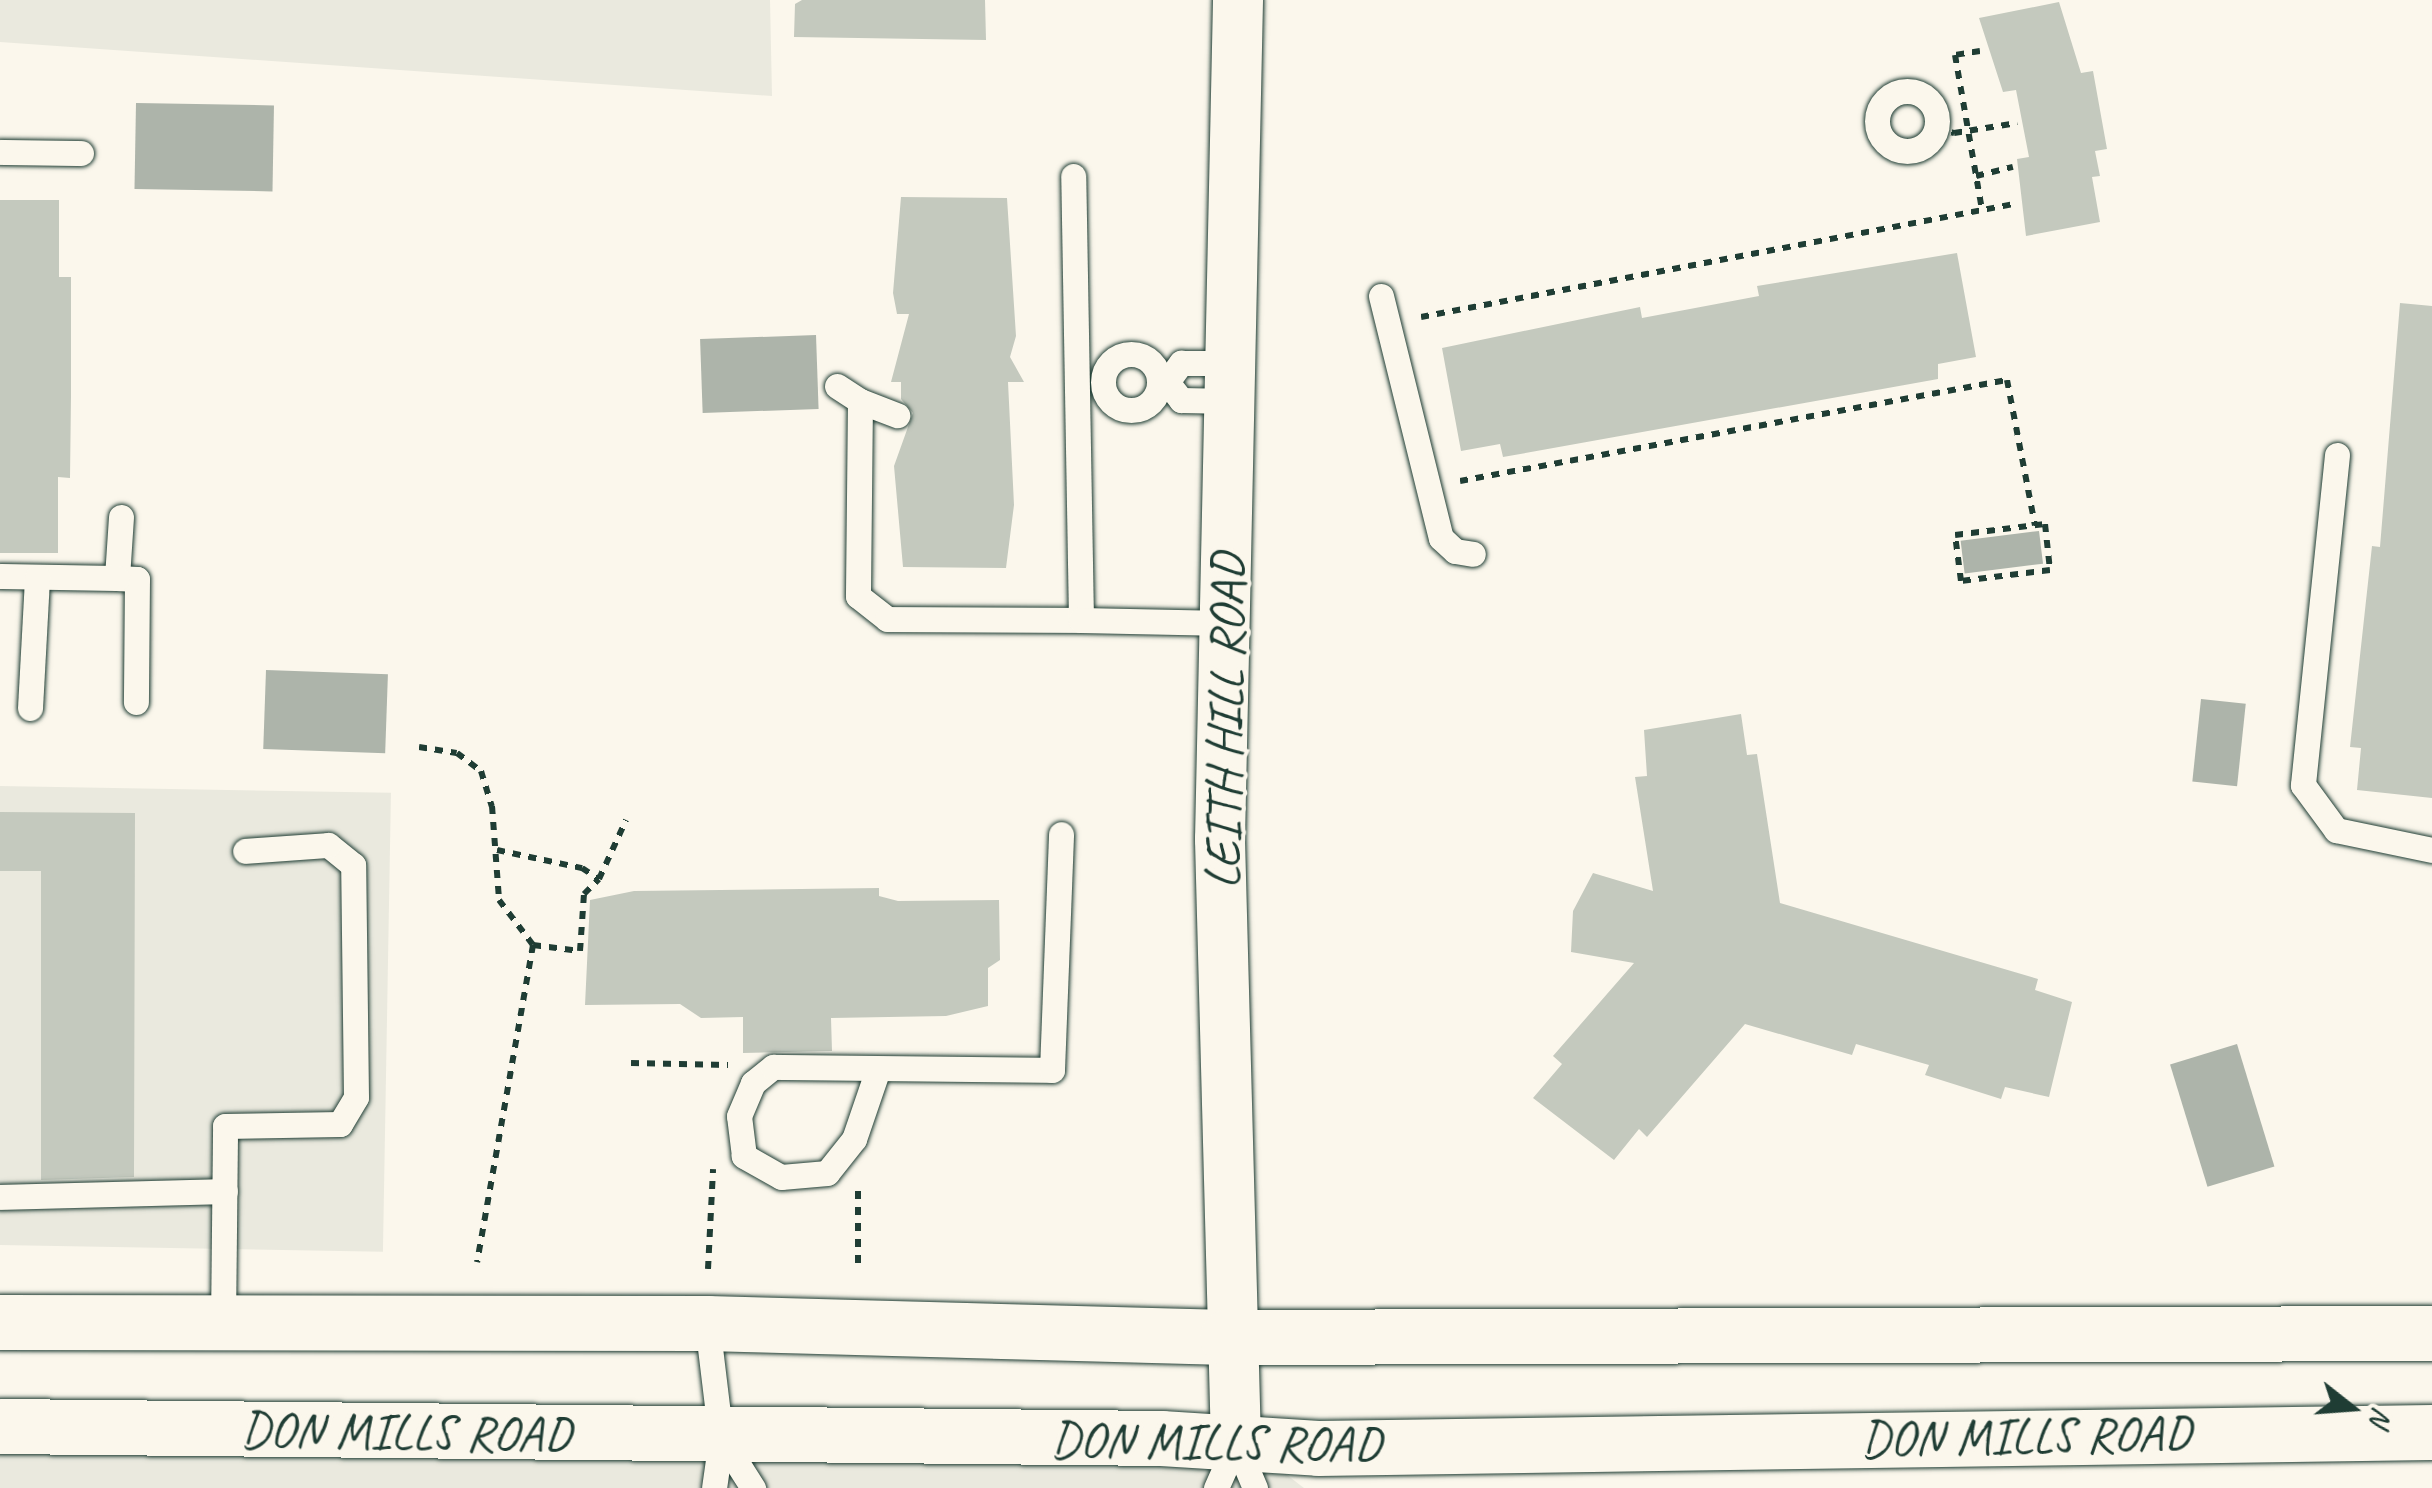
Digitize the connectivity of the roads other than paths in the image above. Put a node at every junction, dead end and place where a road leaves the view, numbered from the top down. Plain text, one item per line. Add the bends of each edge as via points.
1 (1238, 0) edge
2 (0, 152) edge
3 (80, 154) dead end
4 (1073, 176) dead end
5 (1382, 296) dead end
6 (1091, 381) junction
7 (1163, 382) junction
8 (1233, 382) junction
9 (837, 386) dead end
10 (860, 401) junction
11 (897, 416) dead end
12 (2337, 455) dead end
13 (121, 518) dead end
14 (1473, 554) dead end
15 (0, 576) edge
16 (37, 577) junction
17 (117, 578) junction
18 (1080, 620) junction
19 (1226, 623) junction
20 (136, 702) dead end
21 (30, 708) dead end
22 (1060, 834) dead end
23 (244, 850) dead end
24 (2432, 850) edge
25 (878, 1069) junction
26 (225, 1191) junction
27 (0, 1197) edge
28 (0, 1322) edge
29 (707, 1324) junction
30 (223, 1325) junction
31 (2432, 1333) edge
32 (1227, 1337) junction
33 (0, 1426) edge
34 (2432, 1432) edge
35 (717, 1462) edge
36 (1236, 1473) edge
37 (754, 1488) edge

1 - 8 street, LEITH HILL ROAD
2 - 3 lane
4 - 6 lane
5 - 14 lane via 1441,538 1455,552
6 - 7 lane via 1131,410 1148,404
6 - 7 lane via 1116,357 1134,354 1151,362
6 - 18 lane
7 - 8 lane via 1181,400
7 - 8 lane via 1180,363
8 - 19 street, LEITH HILL ROAD
9 - 10 lane
10 - 11 lane
10 - 18 lane via 858,596 887,619
12 - 24 lane via 2303,785 2336,830
13 - 17 lane
15 - 16 lane
16 - 17 lane
16 - 21 lane
17 - 20 lane via 137,579
18 - 19 lane
19 - 32 street, LEITH HILL ROAD via 1220,839
22 - 25 lane via 1052,1070
23 - 26 lane via 328,845 352,865 356,1098 340,1124 225,1126
25 - 25 lane via 773,1067 753,1083 739,1116 744,1156 781,1177 827,1173 854,1140
26 - 27 lane
26 - 30 lane
28 - 30 main road, DON MILLS ROAD
29 - 30 main road, DON MILLS ROAD
29 - 32 main road, DON MILLS ROAD
29 - 35 lane
31 - 32 main road, DON MILLS ROAD
32 - 36 street, LEITH HILL ROAD
33 - 35 main road, DON MILLS ROAD
34 - 36 main road, DON MILLS ROAD
35 - 36 main road, DON MILLS ROAD
35 - 37 lane

